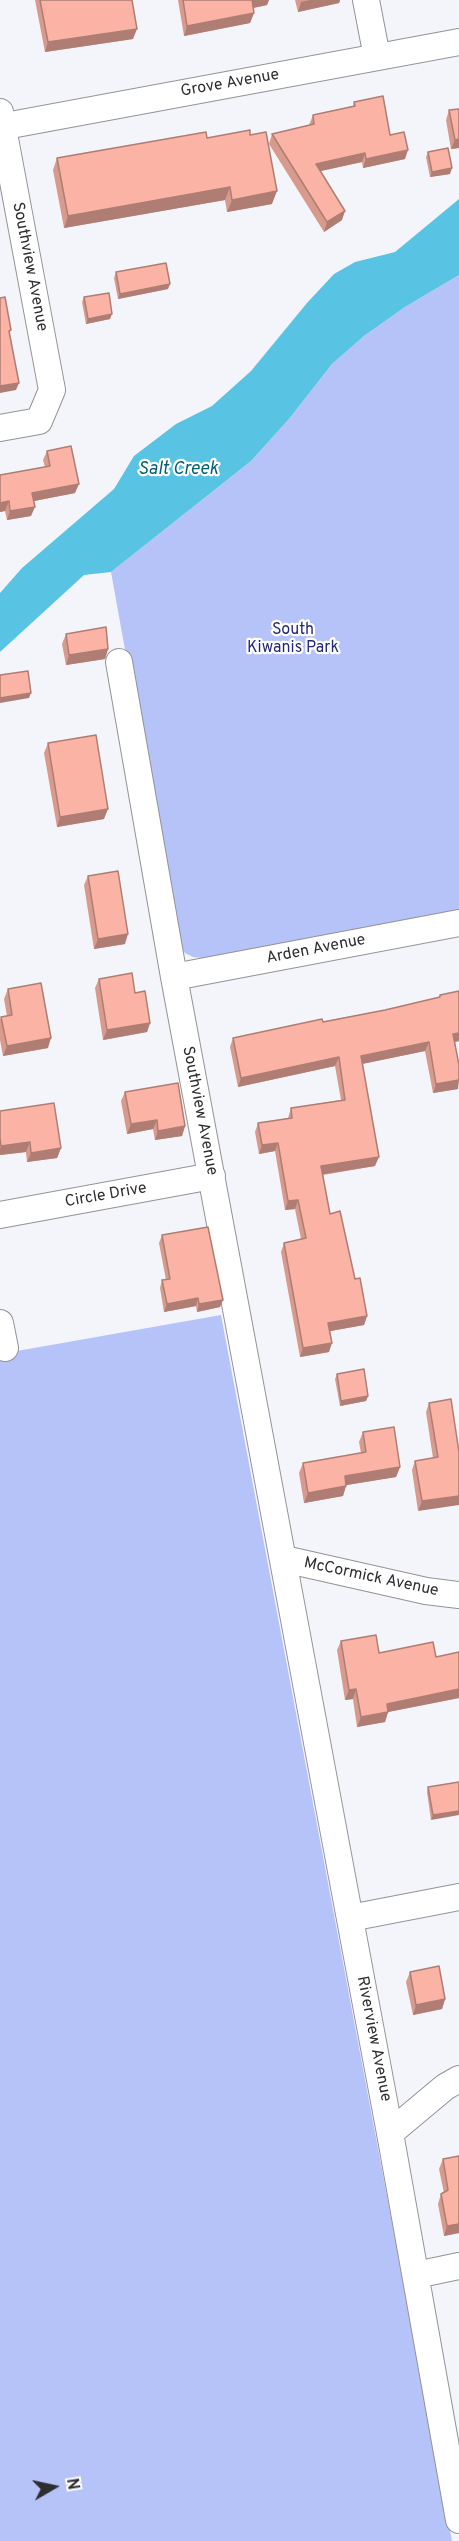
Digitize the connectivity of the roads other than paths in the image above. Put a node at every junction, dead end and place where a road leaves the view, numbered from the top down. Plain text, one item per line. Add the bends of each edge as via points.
1 (366, 0) edge
2 (459, 42) edge
3 (377, 57) junction
4 (1, 122) edge
5 (0, 428) edge
6 (119, 662) dead end
7 (459, 923) edge
8 (174, 977) junction
9 (212, 1176) junction
10 (0, 1215) edge
11 (0, 1323) edge
12 (4, 1348) dead end
13 (284, 1559) junction
14 (459, 1595) edge
15 (459, 1897) edge
16 (350, 1918) junction
17 (459, 2079) edge
18 (390, 2133) junction
19 (459, 2266) edge
20 (416, 2275) junction
21 (458, 2508) edge

1 - 3 street
2 - 3 street, Grove Avenue
3 - 4 street, Grove Avenue
4 - 5 street, Southview Avenue via 52,390 39,421
6 - 8 street, Southview Avenue
7 - 8 street, Arden Avenue
8 - 9 street, Southview Avenue
9 - 10 street, Circle Drive
9 - 13 street, Southview Avenue
11 - 12 street
13 - 14 street, McCormick Avenue
13 - 16 street, Riverview Avenue
15 - 16 street
16 - 18 street, Riverview Avenue
17 - 18 street
18 - 20 street, Riverview Avenue
19 - 20 street
20 - 21 street, Riverview Avenue

